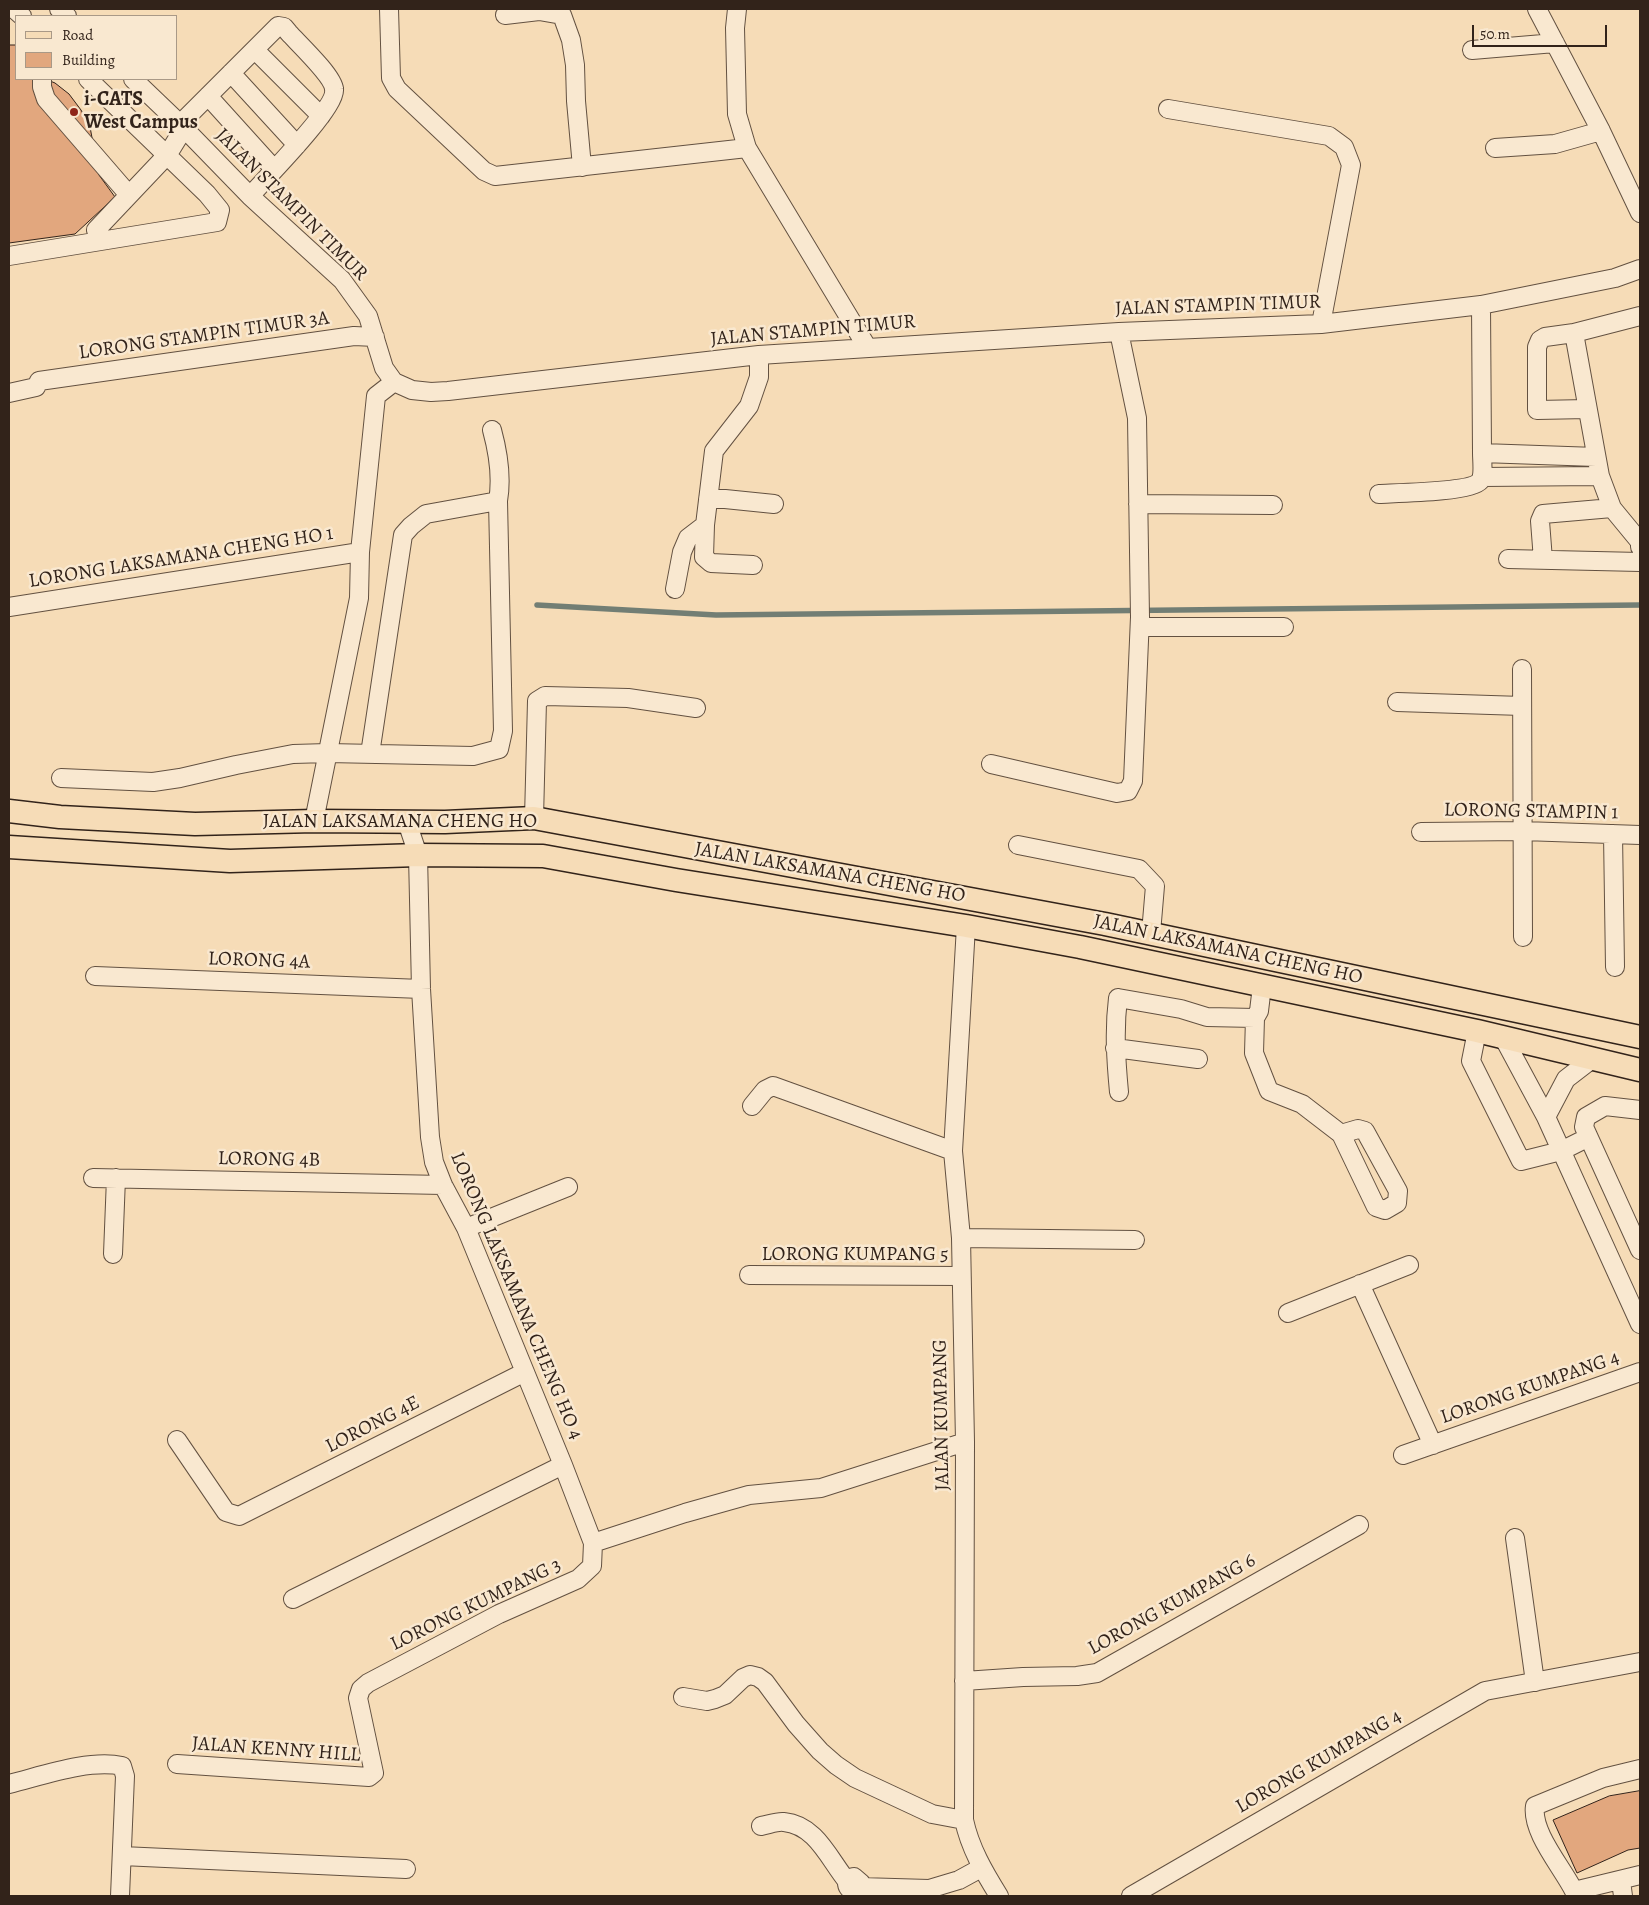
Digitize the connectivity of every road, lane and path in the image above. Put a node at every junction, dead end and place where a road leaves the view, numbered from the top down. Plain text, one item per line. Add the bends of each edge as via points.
1 (389, 9) edge
2 (737, 9) edge
3 (1537, 9) edge
4 (505, 15) dead end
5 (1555, 43) junction
6 (255, 50) junction
7 (1472, 50) dead end
8 (231, 73) junction
9 (42, 80) edge
10 (89, 80) edge
11 (134, 80) edge
12 (208, 96) junction
13 (1168, 109) dead end
14 (321, 116) junction
15 (182, 126) junction
16 (1601, 131) junction
17 (297, 144) junction
18 (747, 148) junction
19 (1495, 148) dead end
20 (168, 154) junction
21 (582, 167) junction
22 (274, 169) junction
23 (129, 195) junction
24 (250, 196) junction
25 (1640, 213) edge
26 (99, 241) junction
27 (9, 256) edge
28 (1640, 270) edge
29 (1481, 305) junction
30 (1640, 316) edge
31 (1321, 324) junction
32 (1119, 332) junction
33 (1574, 333) junction
34 (374, 337) junction
35 (867, 347) junction
36 (759, 355) junction
37 (9, 381) edge
38 (39, 382) junction
39 (394, 382) junction
40 (9, 393) edge
41 (1587, 409) junction
42 (492, 430) dead end
43 (1482, 454) junction
44 (1596, 457) junction
45 (1482, 476) junction
46 (1600, 476) junction
47 (1379, 494) dead end
48 (708, 499) junction
49 (498, 501) junction
50 (774, 504) dead end
51 (1138, 504) junction
52 (1273, 505) dead end
53 (1612, 508) junction
54 (705, 525) junction
55 (360, 552) junction
56 (1639, 557) edge
57 (1508, 559) dead end
58 (1543, 560) junction
59 (753, 565) dead end
60 (675, 589) dead end
61 (9, 607) edge
62 (1140, 622) junction
63 (1284, 627) dead end
64 (1522, 669) dead end
65 (1397, 702) dead end
66 (1522, 706) junction
67 (696, 708) dead end
68 (328, 753) junction
69 (370, 754) junction
70 (991, 764) dead end
71 (61, 778) dead end
72 (9, 811) edge
73 (534, 818) junction
74 (314, 821) junction
75 (407, 822) junction
76 (1523, 831) junction
77 (1421, 832) dead end
78 (1614, 834) junction
79 (1640, 835) edge
80 (9, 846) edge
81 (1018, 846) dead end
82 (418, 855) junction
83 (966, 926) junction
84 (1151, 934) junction
85 (1523, 937) dead end
86 (1615, 967) dead end
87 (95, 976) dead end
88 (1262, 986) junction
89 (421, 989) junction
90 (1255, 1018) junction
91 (1477, 1031) junction
92 (1502, 1037) junction
93 (1640, 1037) edge
94 (1115, 1048) junction
95 (1198, 1059) dead end
96 (1592, 1059) junction
97 (1640, 1070) edge
98 (1119, 1092) dead end
99 (752, 1106) dead end
100 (1640, 1110) edge
101 (1546, 1117) junction
102 (1341, 1134) dead end
103 (1587, 1138) junction
104 (1561, 1150) junction
105 (952, 1151) junction
106 (93, 1178) dead end
107 (116, 1178) junction
108 (443, 1185) junction
109 (568, 1187) dead end
110 (466, 1228) junction
111 (961, 1238) junction
112 (1135, 1240) dead end
113 (1640, 1250) edge
114 (113, 1254) dead end
115 (1409, 1265) dead end
116 (749, 1276) dead end
117 (961, 1276) junction
118 (1360, 1284) junction
119 (1288, 1313) dead end
120 (1640, 1323) edge
121 (525, 1372) junction
122 (1640, 1372) edge
123 (177, 1440) dead end
124 (965, 1442) junction
125 (1433, 1445) junction
126 (1402, 1456) dead end
127 (563, 1464) junction
128 (1359, 1525) dead end
129 (1515, 1538) dead end
130 (593, 1543) junction
131 (293, 1599) dead end
132 (1640, 1662) edge
133 (964, 1681) junction
134 (1535, 1682) junction
135 (361, 1689) joint
136 (683, 1697) dead end
137 (177, 1764) dead end
138 (1640, 1769) edge
139 (9, 1784) edge
140 (964, 1820) junction
141 (760, 1826) dead end
142 (122, 1856) junction
143 (981, 1868) junction
144 (406, 1869) dead end
145 (1640, 1876) edge
146 (1622, 1889) edge
147 (120, 1896) edge
148 (999, 1896) edge
149 (1131, 1896) edge

1 - 21 street via 391,78 397,89 484,171 495,176
2 - 18 street via 737,114
3 - 5 street
4 - 21 street via 539,11 562,15 571,40
5 - 7 street
5 - 16 street
6 - 8 street
6 - 14 street
6 - 14 street via 278,26 284,27 329,77 334,87 334,95
8 - 12 street
8 - 17 street
9 - 23 street via 46,99
10 - 20 street
11 - 15 street, JALAN STAMPIN TIMUR
12 - 15 street
12 - 22 street
13 - 31 street via 1329,136 1344,147 1351,165
14 - 17 street
15 - 20 street
15 - 24 street, JALAN STAMPIN TIMUR
16 - 19 street via 1555,144
16 - 25 street
17 - 22 street
18 - 21 street
18 - 35 street
20 - 23 street
20 - 26 street via 220,210 217,222
22 - 24 street
23 - 26 street via 96,230
24 - 34 street, JALAN STAMPIN TIMUR via 342,280 368,316
26 - 27 street
28 - 29 street, JALAN STAMPIN TIMUR
29 - 31 street, JALAN STAMPIN TIMUR
29 - 43 street
30 - 33 street
31 - 32 street, JALAN STAMPIN TIMUR
32 - 35 street, JALAN STAMPIN TIMUR
32 - 51 street via 1137,418
33 - 41 street
33 - 41 street via 1540,340 1537,347 1536,407 1539,411
34 - 38 street, LORONG STAMPIN TIMUR 3A via 354,336
34 - 39 street, JALAN STAMPIN TIMUR via 384,368
35 - 36 street, JALAN STAMPIN TIMUR
36 - 39 street, JALAN STAMPIN TIMUR via 448,391 412,390
36 - 48 street via 759,377 750,406 714,451
37 - 38 street via 34,377
38 - 40 street via 36,387
39 - 55 street via 376,396
41 - 44 street
42 - 49 street via 498,460
43 - 44 street
43 - 45 street
44 - 46 street
45 - 46 street
45 - 47 street via 1473,486
46 - 53 street
48 - 50 street
48 - 54 street
49 - 69 street via 426,514 403,536
49 - 69 street via 503,731 499,749 472,756
51 - 52 street
51 - 62 street
53 - 56 street via 1640,542
53 - 58 street via 1543,514 1540,520
54 - 59 street via 704,557 711,563
54 - 60 street via 688,538
55 - 61 street, LORONG LAKSAMANA CHENG HO 1
55 - 68 street via 359,598
56 - 58 street
57 - 58 street
62 - 63 street
62 - 70 street via 1133,781 1128,791 1118,794
64 - 66 street
65 - 66 street
66 - 76 street
67 - 73 street via 628,698 545,696 537,701
68 - 69 street
68 - 71 street via 293,754 153,782
68 - 74 street
72 - 74 main road, JALAN LAKSAMANA CHENG HO via 195,824
73 - 75 main road, JALAN LAKSAMANA CHENG HO
73 - 84 main road, JALAN LAKSAMANA CHENG HO
74 - 75 main road, JALAN LAKSAMANA CHENG HO
75 - 82 street, LORONG LAKSAMANA CHENG HO 4
76 - 77 street, LORONG STAMPIN 1
76 - 78 street, LORONG STAMPIN 1
76 - 85 street
78 - 79 street, LORONG STAMPIN 1
78 - 86 street
80 - 82 main road, JALAN LAKSAMANA CHENG HO via 230,861
81 - 84 street via 1139,869 1155,886
82 - 83 main road, JALAN LAKSAMANA CHENG HO via 543,856
82 - 89 street, LORONG LAKSAMANA CHENG HO 4
83 - 88 main road, JALAN LAKSAMANA CHENG HO
83 - 105 street, JALAN KUMPANG
84 - 93 main road, JALAN LAKSAMANA CHENG HO
87 - 89 street, LORONG 4A
88 - 90 street
88 - 91 main road, JALAN LAKSAMANA CHENG HO
89 - 108 street, LORONG LAKSAMANA CHENG HO 4 via 430,1138 434,1162
90 - 94 street via 1207,1017 1182,1009 1118,998
90 - 102 street via 1254,1053 1269,1091 1302,1104
91 - 92 main road, JALAN LAKSAMANA CHENG HO
91 - 104 street via 1471,1061 1522,1161
92 - 96 main road, JALAN LAKSAMANA CHENG HO
92 - 101 street
94 - 95 street
94 - 98 street
96 - 97 main road, JALAN LAKSAMANA CHENG HO
96 - 101 street via 1566,1079
99 - 105 street via 764,1090 772,1086
100 - 103 street via 1605,1106 1586,1117
101 - 104 street
103 - 104 street
103 - 113 street
104 - 120 street
105 - 111 street, JALAN KUMPANG
106 - 107 street, LORONG 4B
107 - 108 street, LORONG 4B
107 - 114 street
108 - 110 street, LORONG LAKSAMANA CHENG HO 4
109 - 110 street
110 - 121 street, LORONG LAKSAMANA CHENG HO 4
111 - 112 street
111 - 117 street, JALAN KUMPANG
115 - 118 street
116 - 117 street, LORONG KUMPANG 5
117 - 124 street, JALAN KUMPANG
118 - 119 street
118 - 125 street, LORONG KUMPANG 4
121 - 123 street, LORONG 4E via 240,1516 226,1512
121 - 127 street, LORONG LAKSAMANA CHENG HO 4
122 - 125 street, LORONG KUMPANG 4
124 - 130 street via 821,1488 750,1495
124 - 133 street, JALAN KUMPANG
125 - 126 street, LORONG KUMPANG 4
127 - 130 street, LORONG LAKSAMANA CHENG HO 4
127 - 131 street
128 - 133 street, LORONG KUMPANG 6 via 1097,1673
129 - 134 street
130 - 135 street, LORONG KUMPANG 3 via 592,1566 578,1579 499,1614
132 - 134 street, LORONG KUMPANG 4
133 - 140 street, JALAN KUMPANG
134 - 149 street, LORONG KUMPANG 4 via 1486,1691 1472,1698
135 - 137 street, JALAN KENNY HILL via 358,1698 374,1773 369,1777
136 - 140 street via 707,1701 716,1699 743,1678 758,1676 796,1724 836,1765 855,1778 932,1814
138 - 146 street via 1604,1778 1535,1806 1539,1831 1574,1891
139 - 142 street via 76,1768 110,1764 122,1766 125,1776
140 - 143 street, JALAN KUMPANG
141 - 143 street via 782,1822 801,1826 817,1839 853,1884 929,1889 959,1880
142 - 144 street
142 - 147 street
143 - 148 street, JALAN KUMPANG
145 - 146 street

